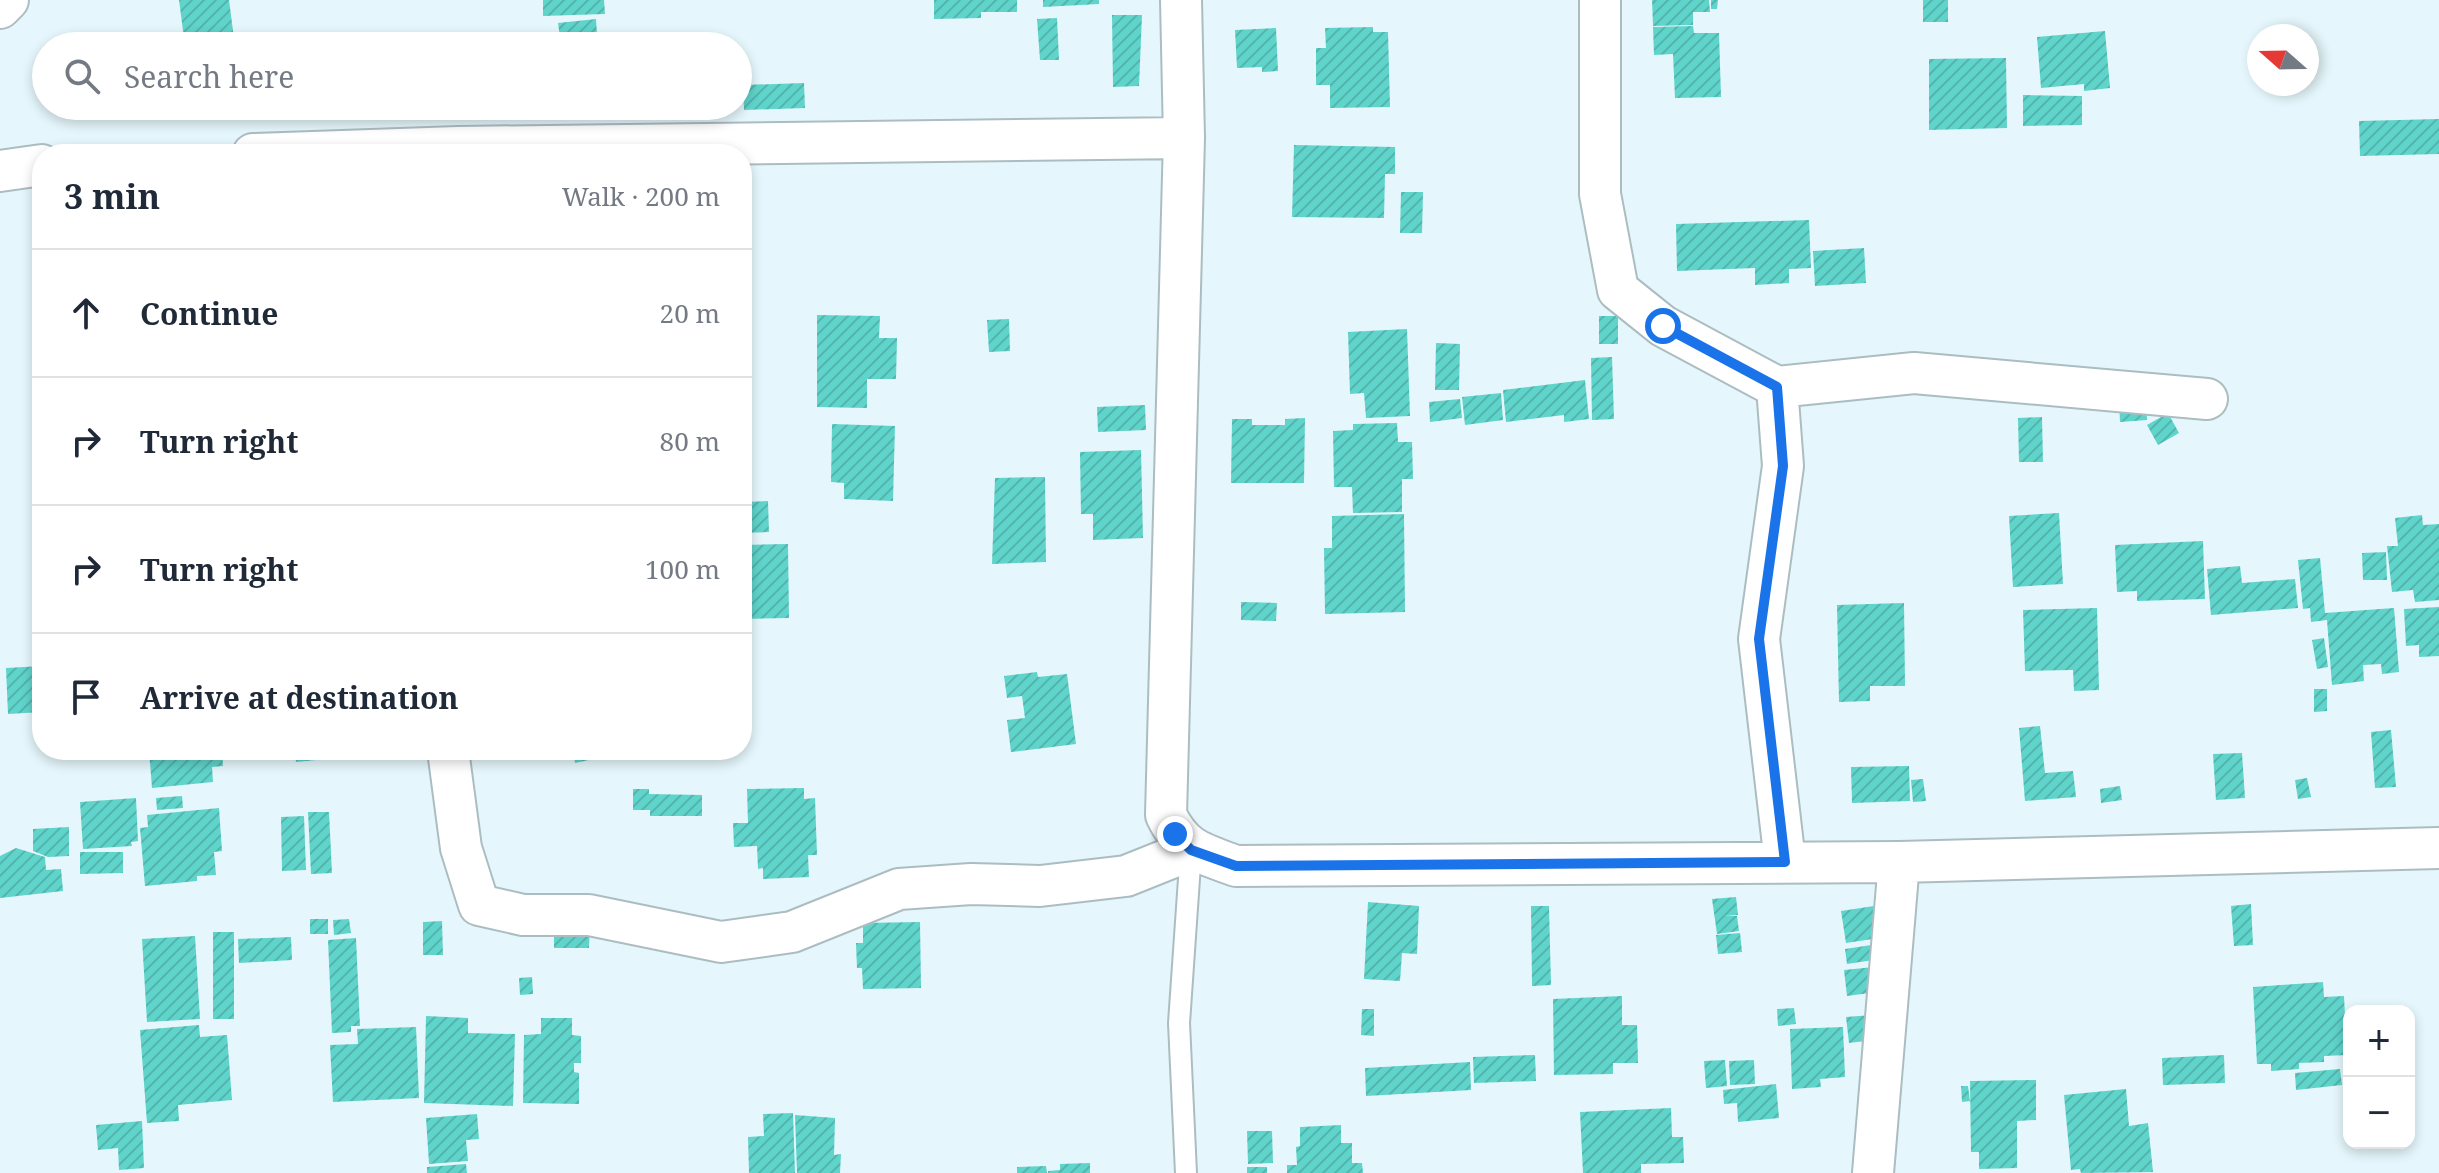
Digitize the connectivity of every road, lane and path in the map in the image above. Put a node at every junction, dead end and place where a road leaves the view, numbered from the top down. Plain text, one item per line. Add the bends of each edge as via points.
1 (8, 0) edge
2 (1181, 0) edge
3 (1600, 0) edge
4 (0, 8) edge
5 (1184, 138) junction
6 (752, 145) edge
7 (32, 166) edge
8 (0, 171) edge
9 (1777, 387) junction
10 (2207, 399) dead end
11 (449, 760) edge
12 (2439, 848) edge
13 (1191, 850) junction
14 (1785, 862) junction
15 (1899, 862) junction
16 (1186, 1173) edge
17 (1873, 1173) edge

1 - 4 street
2 - 5 street
3 - 9 street via 1600,194 1618,290 1663,326
5 - 6 street
5 - 13 street via 1166,815
7 - 8 street
9 - 10 street via 1914,373
9 - 14 street via 1783,466 1759,639
11 - 13 street via 461,848 479,905 523,915 589,915 721,942 792,932 899,889 1040,886 1126,876
12 - 15 street
13 - 14 street via 1236,866
13 - 16 lane via 1179,1023
14 - 15 street
15 - 17 street

